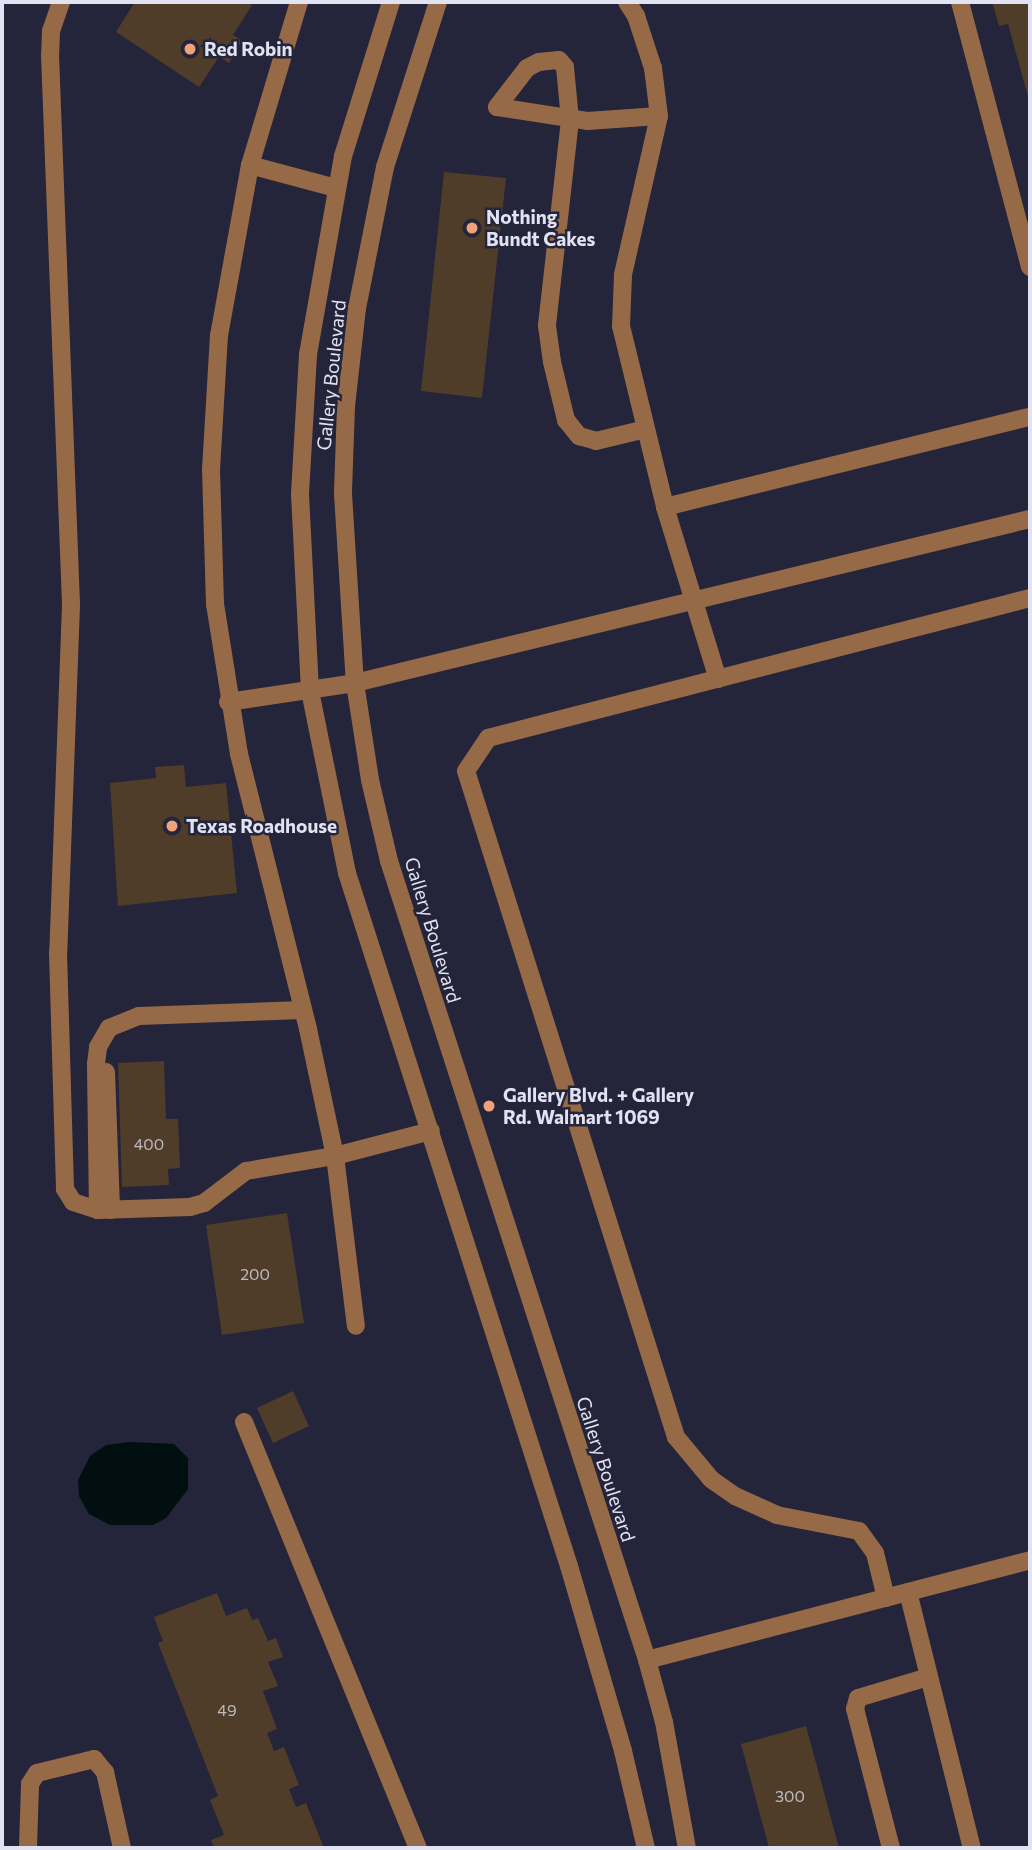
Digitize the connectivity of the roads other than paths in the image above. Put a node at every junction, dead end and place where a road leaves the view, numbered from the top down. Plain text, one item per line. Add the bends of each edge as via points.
1 (61, 2) edge
2 (299, 2) edge
3 (391, 2) edge
4 (438, 2) edge
5 (627, 2) edge
6 (960, 2) edge
7 (659, 116) junction
8 (250, 165) junction
9 (336, 188) junction
10 (1030, 267) edge
11 (1030, 416) edge
12 (646, 429) junction
13 (665, 507) junction
14 (1030, 519) edge
15 (1030, 598) edge
16 (693, 602) junction
17 (718, 679) junction
18 (355, 683) junction
19 (310, 691) junction
20 (228, 702) junction
21 (303, 1010) junction
22 (431, 1131) junction
23 (335, 1156) junction
24 (105, 1210) junction
25 (356, 1326) dead end
26 (244, 1422) dead end
27 (1030, 1560) edge
28 (908, 1592) junction
29 (886, 1598) junction
30 (647, 1660) junction
31 (928, 1677) junction
32 (28, 1848) edge
33 (122, 1848) edge
34 (418, 1848) edge
35 (646, 1848) edge
36 (687, 1848) edge
37 (891, 1848) edge
38 (972, 1848) edge

1 - 24 street via 51,31 50,55 71,605 58,926 64,1178 73,1202
2 - 8 street
3 - 9 street, Gallery Boulevard via 355,110
4 - 18 street, Gallery Boulevard via 385,167 357,308 346,406 343,494
5 - 7 street via 653,68
6 - 10 street
7 - 12 street via 619,307
7 - 12 street via 570,120 547,326 566,420 579,436 596,441
8 - 9 street
8 - 20 street via 226,280 214,381 215,604
9 - 19 street, Gallery Boulevard via 314,302 301,438 300,543
11 - 13 street
12 - 13 street
13 - 16 street
14 - 16 street
15 - 17 street
16 - 17 street
16 - 18 street
17 - 29 street via 488,738 466,771 676,1437 711,1479 735,1496 777,1515 859,1531 875,1553
18 - 19 street
18 - 30 street, Gallery Boulevard via 370,780 402,906
19 - 20 street
19 - 22 street, Gallery Boulevard via 347,873
20 - 21 street
21 - 23 street
21 - 24 street via 139,1016 113,1024 101,1040 96,1063
22 - 23 street
22 - 35 street, Gallery Boulevard via 569,1566 624,1751
23 - 24 street via 246,1171 204,1203 190,1207
23 - 25 street
26 - 34 street
27 - 28 street
28 - 29 street
28 - 31 street
29 - 30 street
30 - 36 street, Gallery Boulevard via 664,1723
31 - 37 street via 858,1698 855,1709
31 - 38 street
32 - 33 street via 30,1784 37,1773 94,1759 105,1772

